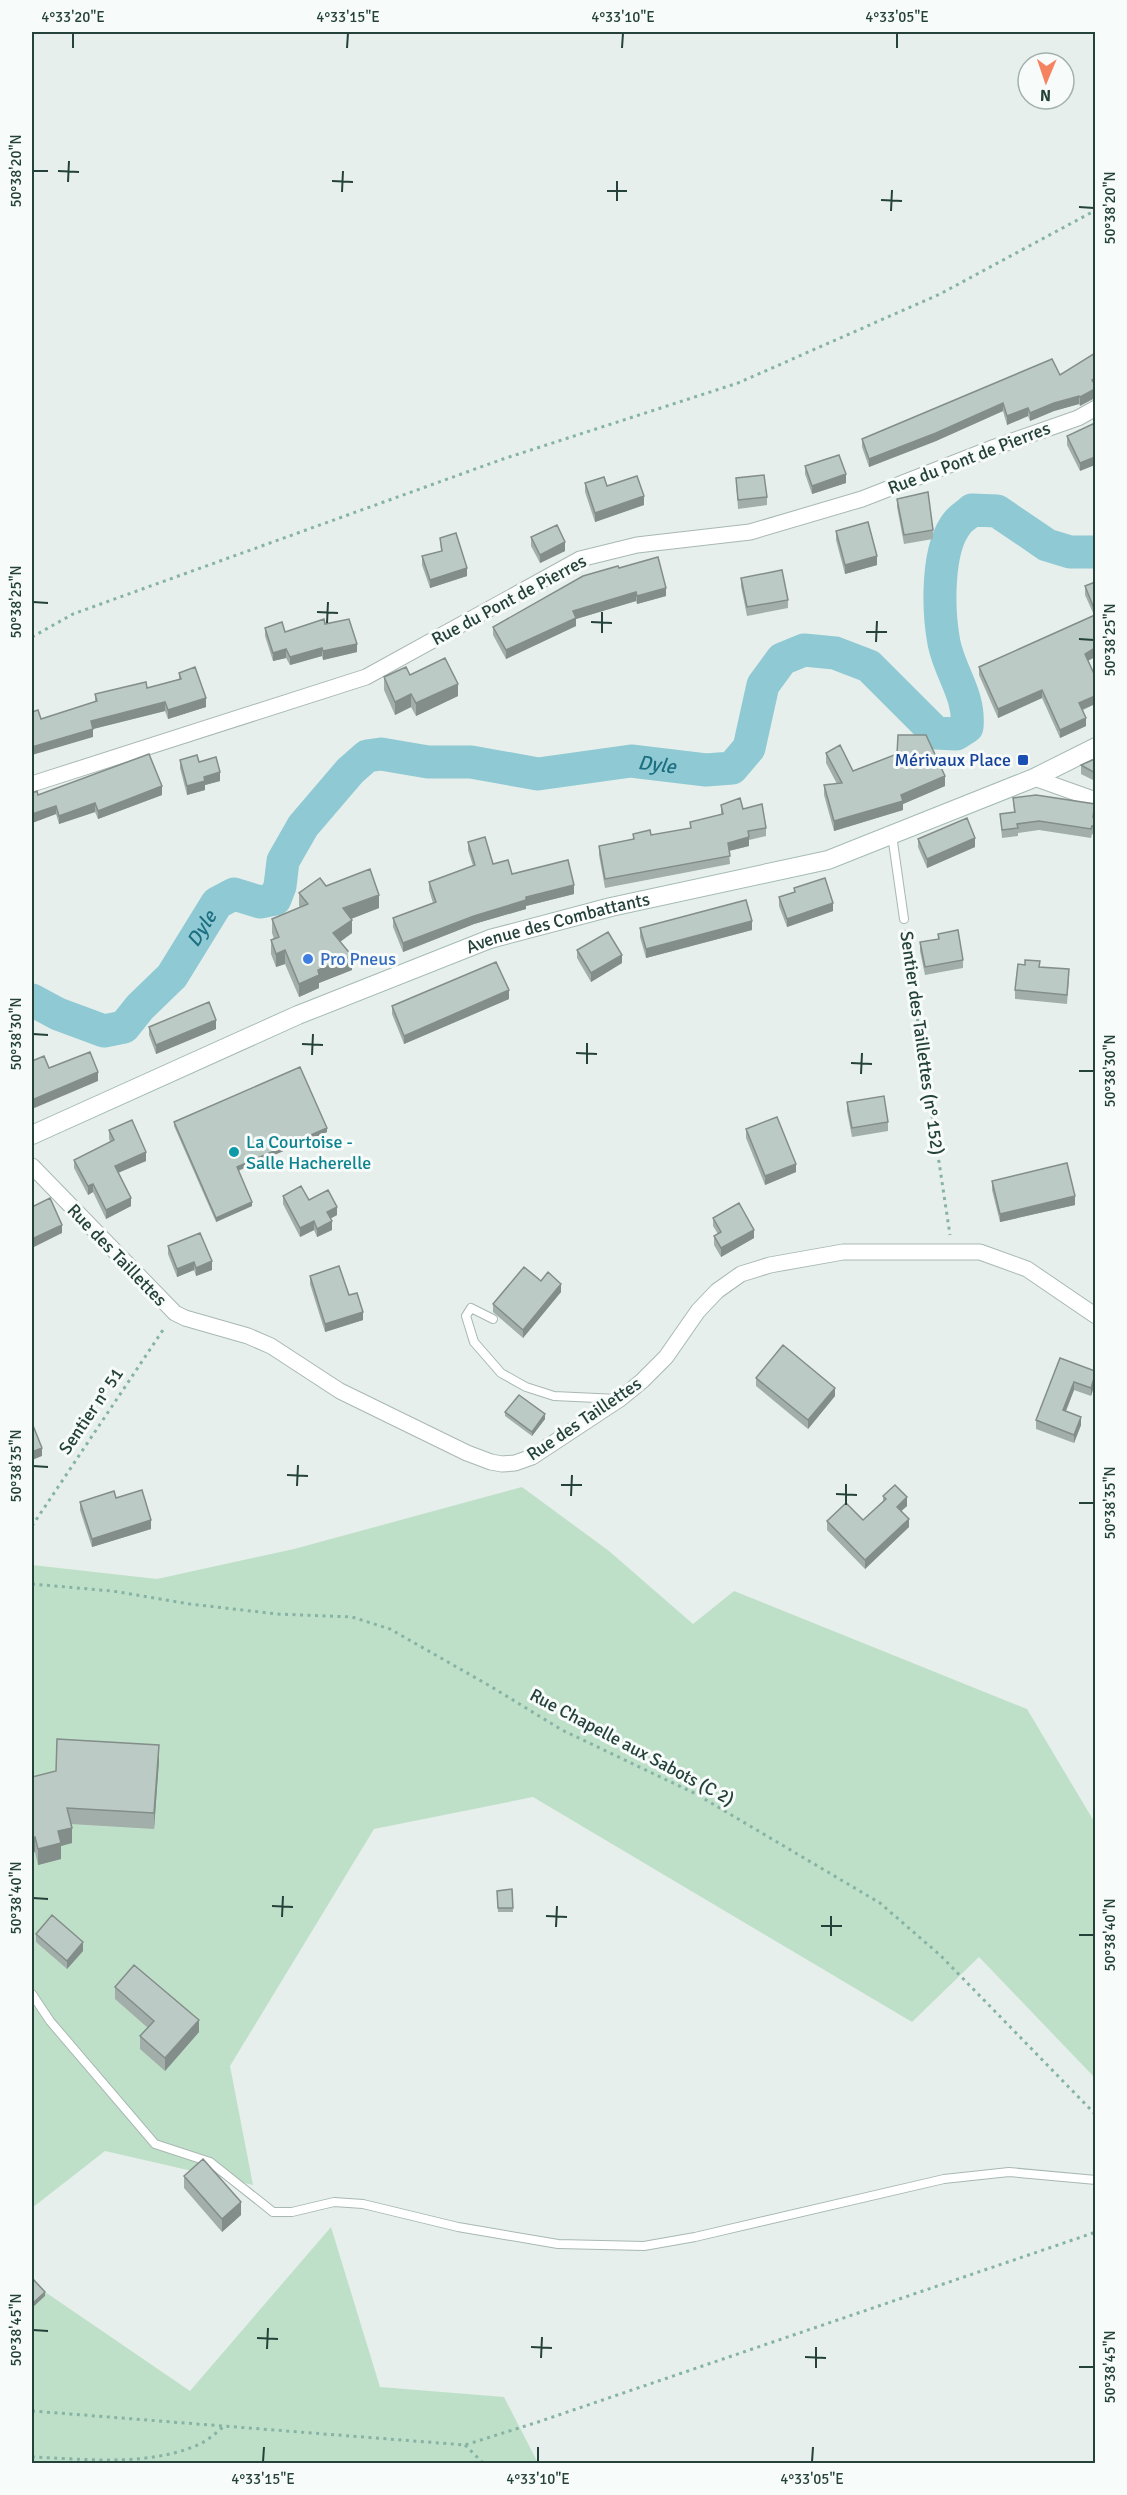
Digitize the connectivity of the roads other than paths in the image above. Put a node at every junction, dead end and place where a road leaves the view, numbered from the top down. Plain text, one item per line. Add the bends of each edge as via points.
1 (1095, 408) edge
2 (1095, 747) edge
3 (1034, 778) junction
4 (32, 784) edge
5 (1095, 800) edge
6 (892, 835) junction
7 (904, 919) road end
8 (32, 1135) edge
9 (32, 1166) edge
10 (1095, 1316) edge
11 (493, 1320) dead end
12 (620, 1399) junction
13 (32, 1994) edge
14 (1095, 2180) edge

1 - 4 street, Rue du Pont de Pierres via 1078,418 851,503 750,532 637,545 580,559 366,677
2 - 3 main road, Avenue des Combattants
3 - 5 street
3 - 6 main road, Avenue des Combattants
6 - 7 lane, Sentier des Taillettes (n° 152)
6 - 8 main road, Avenue des Combattants via 828,860 610,907 490,939 298,1015
9 - 12 street, Rue des Taillettes via 175,1313 271,1346 340,1391 491,1462 515,1463 532,1457
10 - 12 street, Rue des Taillettes via 1027,1269 981,1252 843,1252 741,1274 717,1291 666,1357
11 - 12 lane via 471,1308 466,1316 474,1342 501,1373 554,1396
13 - 14 lane via 50,2021 155,2144 210,2162 273,2212 292,2212 334,2202 363,2204 458,2227 558,2244 644,2246 944,2179 1009,2172

